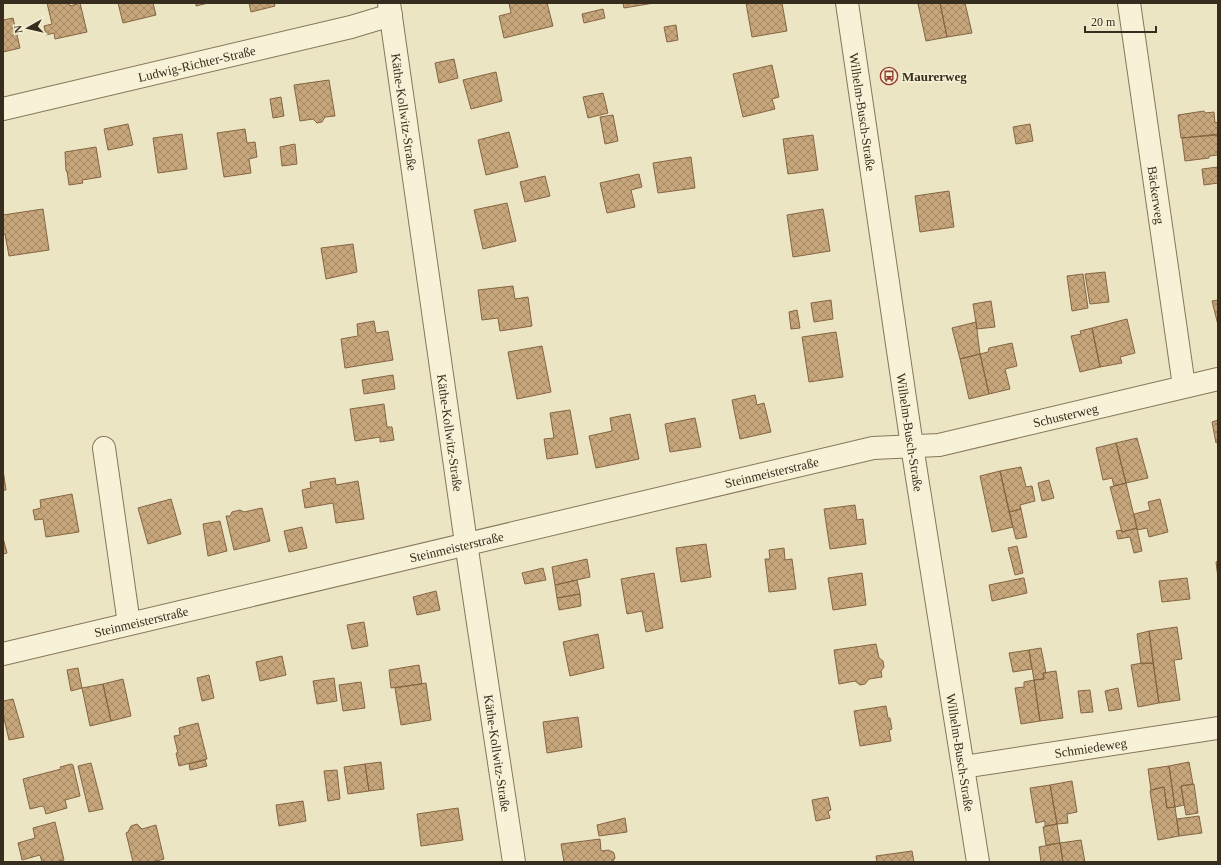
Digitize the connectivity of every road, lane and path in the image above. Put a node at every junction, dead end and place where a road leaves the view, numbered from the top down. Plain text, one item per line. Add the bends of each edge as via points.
1 (848, 3) edge
2 (1129, 3) edge
3 (390, 9) edge
4 (3, 109) edge
5 (1218, 379) edge
6 (1184, 386) junction
7 (912, 446) junction
8 (104, 448) dead end
9 (466, 543) junction
10 (129, 624) junction
11 (3, 654) edge
12 (1218, 728) edge
13 (964, 767) junction
14 (514, 862) edge
15 (978, 862) edge

1 - 7 street, Wilhelm-Busch-Straße
2 - 6 street, Bäckerweg
3 - 4 street, Ludwig-Richter-Straße via 351,27
3 - 9 street, Käthe-Kollwitz-Straße
5 - 6 street, Schusterweg
6 - 7 street, Schusterweg via 939,445
7 - 9 street, Steinmeisterstraße via 873,448
7 - 13 street, Wilhelm-Busch-Straße
8 - 10 street
9 - 10 street, Steinmeisterstraße
9 - 14 street, Käthe-Kollwitz-Straße
10 - 11 street, Steinmeisterstraße
12 - 13 street, Schmiedeweg
13 - 15 street, Wilhelm-Busch-Straße

